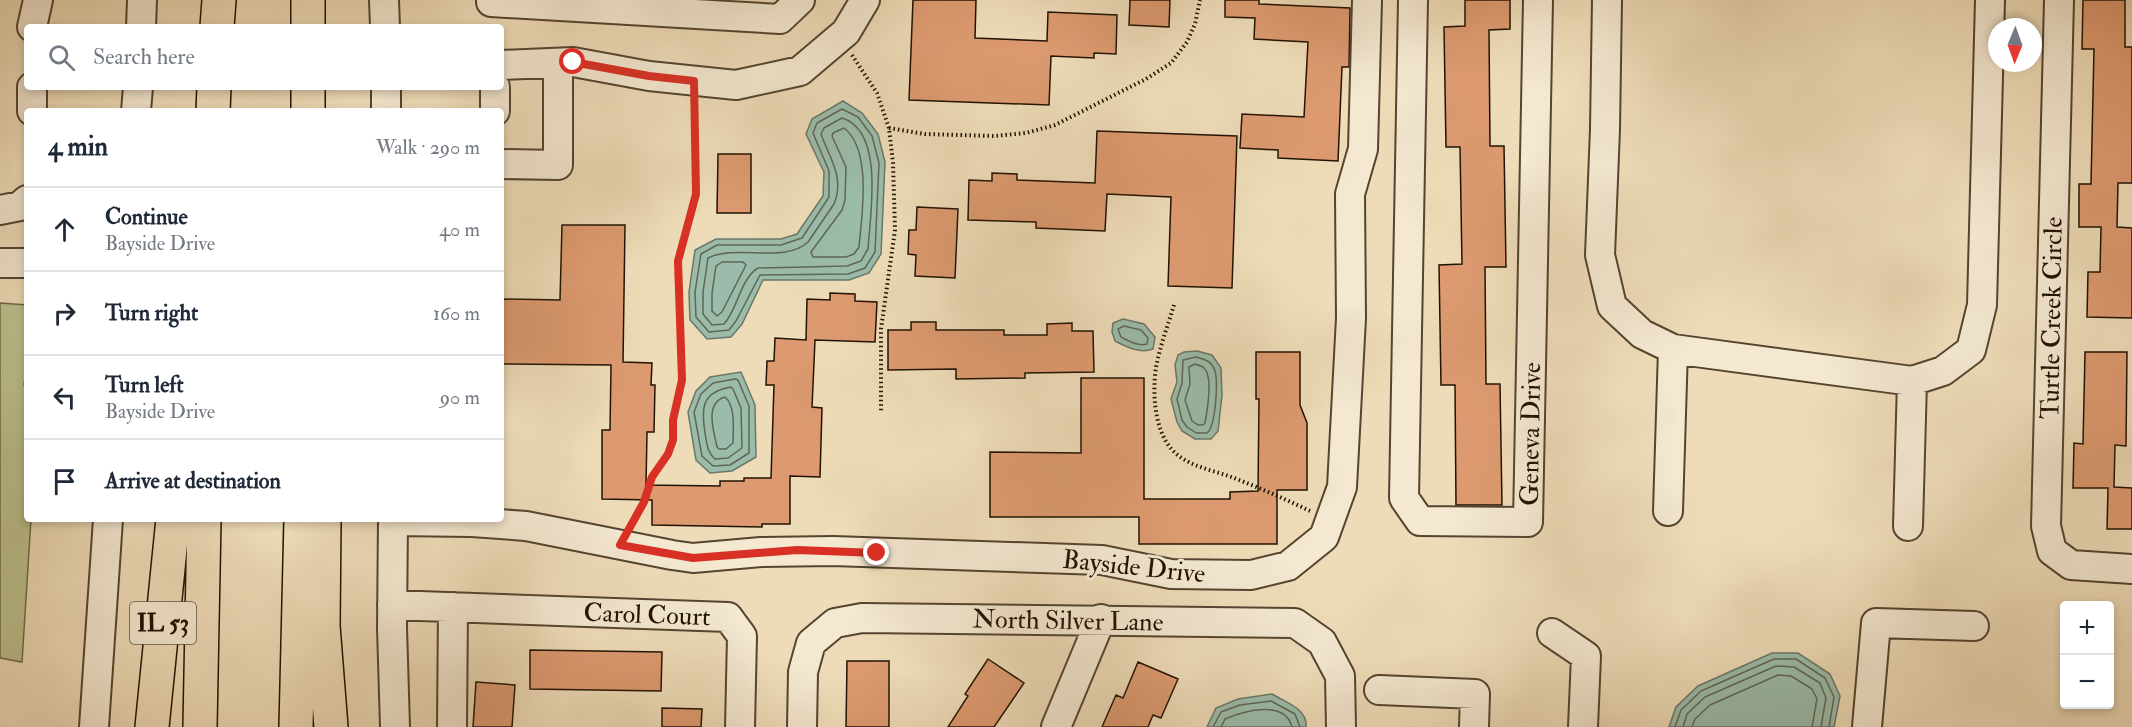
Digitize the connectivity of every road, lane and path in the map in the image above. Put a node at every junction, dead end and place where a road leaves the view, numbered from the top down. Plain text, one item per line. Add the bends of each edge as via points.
1 (38, 0) edge
2 (142, 0) edge
3 (219, 0) edge
4 (308, 0) edge
5 (384, 0) edge
6 (491, 0) edge
7 (800, 0) edge
8 (865, 0) edge
9 (1200, 0) edge
10 (1367, 0) edge
11 (1413, 0) edge
12 (1538, 0) edge
13 (1607, 0) edge
14 (1990, 0) edge
15 (2059, 0) edge
16 (33, 24) edge
17 (141, 24) edge
18 (217, 24) edge
19 (308, 24) edge
20 (385, 24) edge
21 (838, 39) junction
22 (558, 63) junction
23 (504, 65) edge
24 (694, 81) junction
25 (32, 90) edge
26 (138, 90) edge
27 (214, 90) edge
28 (308, 90) edge
29 (386, 90) edge
30 (495, 90) edge
31 (32, 108) edge
32 (136, 108) edge
33 (213, 108) edge
34 (308, 108) edge
35 (386, 108) edge
36 (495, 108) edge
37 (889, 128) junction
38 (504, 164) edge
39 (24, 203) edge
40 (0, 210) edge
41 (0, 262) edge
42 (24, 263) edge
43 (1174, 305) dead end
44 (1672, 349) junction
45 (1912, 381) junction
46 (881, 412) dead end
47 (1668, 511) dead end
48 (1330, 520) junction
49 (108, 522) edge
50 (173, 522) edge
51 (204, 522) edge
52 (301, 522) edge
53 (324, 522) edge
54 (394, 522) edge
55 (472, 522) edge
56 (1908, 526) dead end
57 (620, 545) junction
58 (2132, 569) edge
59 (392, 605) junction
60 (453, 607) junction
61 (1101, 620) junction
62 (1974, 626) dead end
63 (1552, 633) dead end
64 (1379, 690) dead end
65 (94, 727) edge
66 (152, 727) edge
67 (200, 727) edge
68 (296, 727) edge
69 (331, 727) edge
70 (395, 727) edge
71 (452, 727) edge
72 (740, 727) edge
73 (802, 727) edge
74 (1056, 727) edge
75 (1341, 727) edge
76 (1474, 727) edge
77 (1583, 727) edge
78 (1867, 727) edge

1 - 16 street
2 - 17 street
3 - 18 highway
4 - 19 highway
5 - 20 street
6 - 7 street via 780,20
8 - 21 street
9 - 37 path via 1187,42 1171,63 1055,125 993,136 925,134
10 - 48 street, Bayside Drive via 1363,149 1350,194 1351,318 1342,487
11 - 12 street, Geneva Drive via 1404,498 1420,521 1528,522
13 - 44 street via 1600,255 1611,306 1642,334
14 - 45 street via 1982,305 1971,350 1943,371
15 - 58 street, Turtle Creek Circle via 2046,526 2052,551 2072,565
21 - 24 street via 800,71 736,85
21 - 37 path via 877,93
22 - 23 street
22 - 24 street
22 - 38 street via 558,165
24 - 57 path via 696,194 678,261 682,380 673,440
25 - 31 street
26 - 32 street
27 - 33 highway
28 - 34 highway
29 - 35 street
30 - 36 street
37 - 46 path via 895,230 881,329
39 - 40 street
41 - 42 street
43 - 48 path via 1156,366 1158,425 1169,444 1178,455 1197,466 1281,496
44 - 45 street
44 - 47 street
45 - 56 street
48 - 57 street, Bayside Drive via 1324,537 1288,566 1251,575 1171,574 1102,560 832,550 693,558
49 - 65 street
50 - 66 highway, IL 53
51 - 67 highway
52 - 68 highway
53 - 69 highway via 323,626
54 - 59 street
55 - 57 street, Bayside Drive via 526,526
59 - 60 street, Carol Court
59 - 70 street
60 - 71 street
60 - 72 street, Carol Court via 728,617 741,636
61 - 73 street, North Silver Lane via 862,618 835,623 811,643 803,672
61 - 74 street
61 - 75 street, North Silver Lane via 1294,623 1322,642 1340,676
62 - 78 street via 1876,623
63 - 77 street via 1586,656
64 - 76 street via 1475,694

